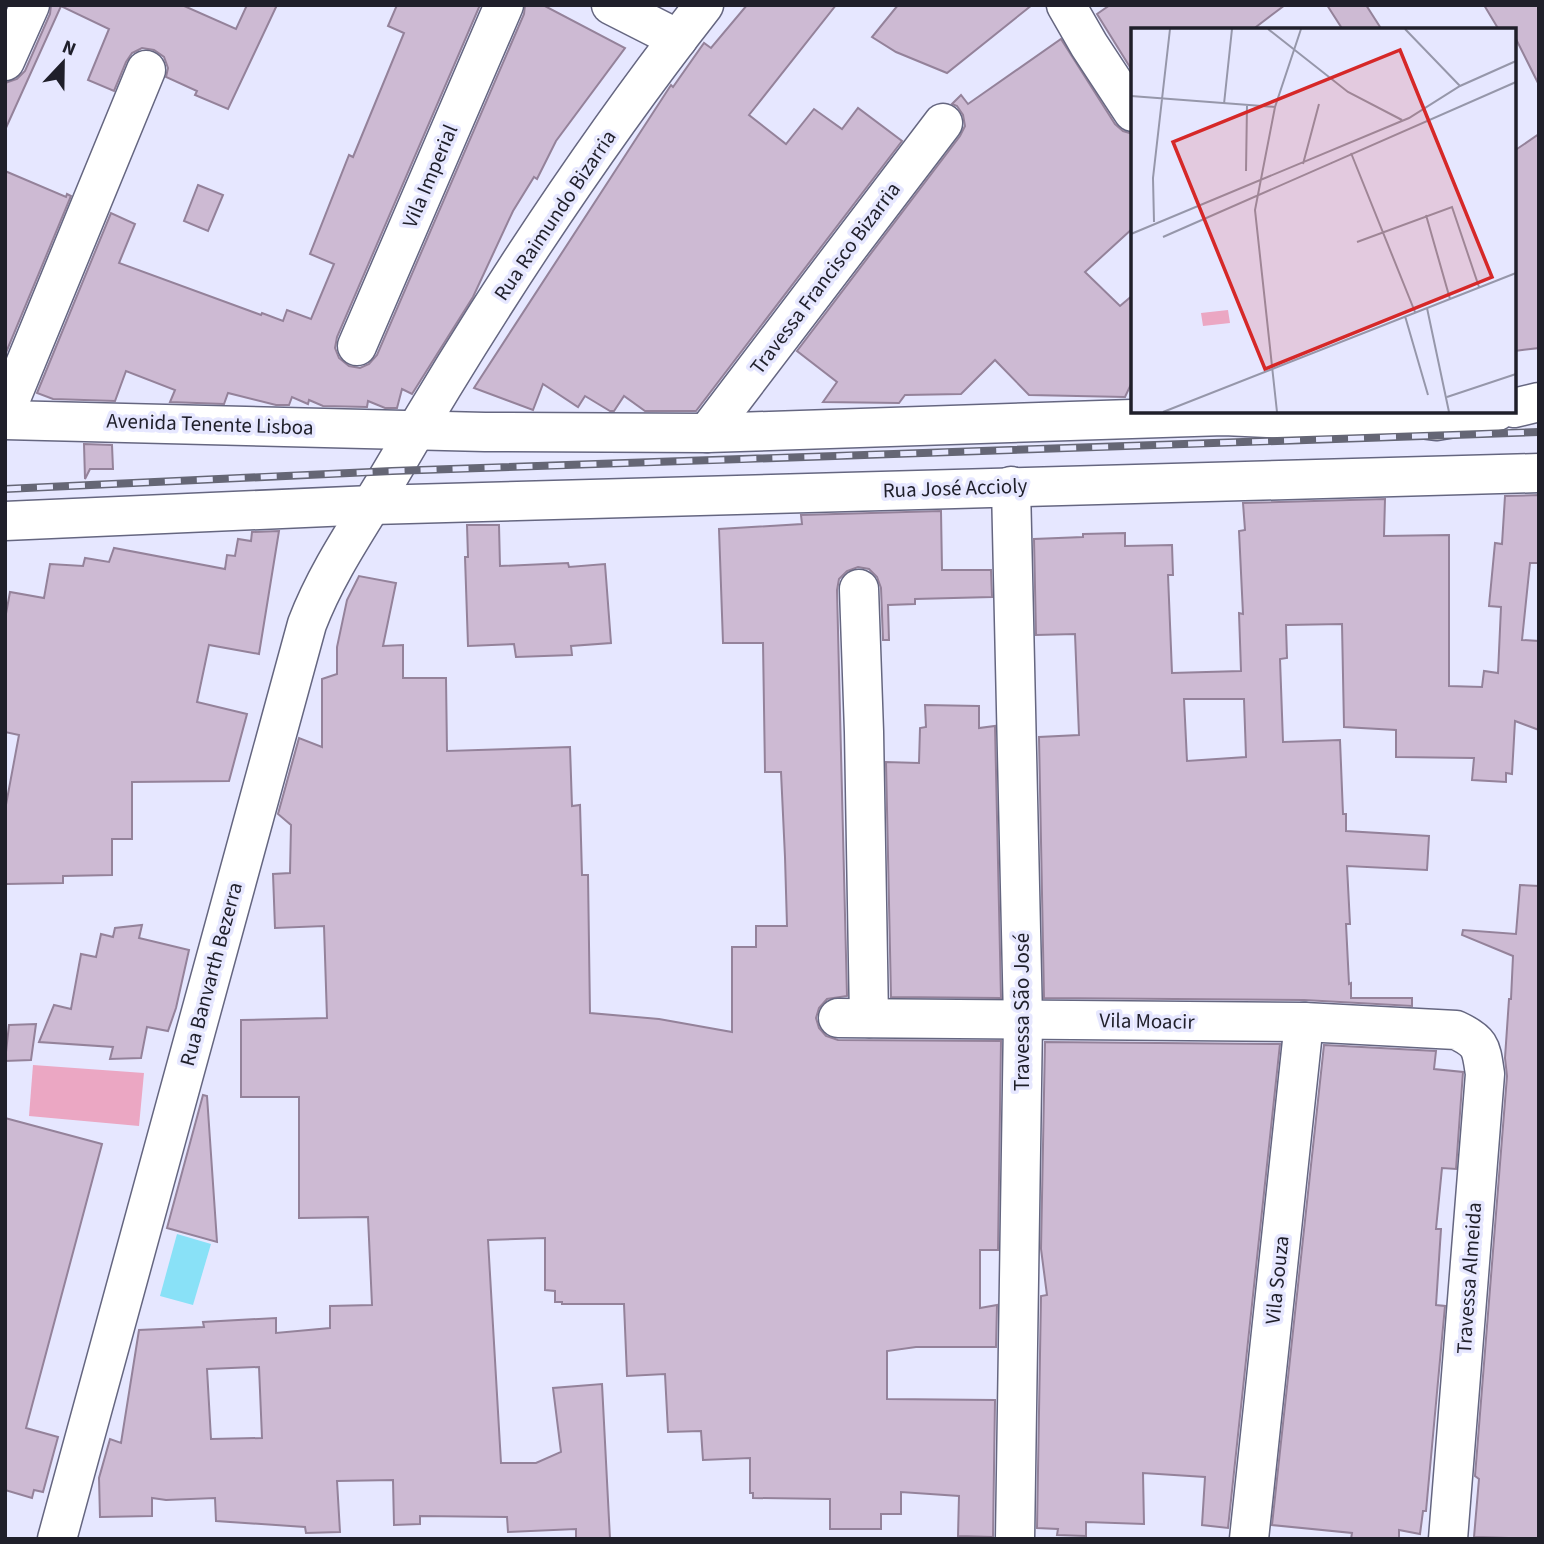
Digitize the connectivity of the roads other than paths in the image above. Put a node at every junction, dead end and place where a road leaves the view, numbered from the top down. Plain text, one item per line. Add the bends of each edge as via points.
1 (30, 5) edge
2 (504, 5) edge
3 (611, 5) edge
4 (704, 5) edge
5 (1066, 5) edge
6 (678, 39) junction
7 (5, 61) edge
8 (146, 70) dead end
9 (1131, 109) edge
10 (943, 123) dead end
11 (357, 346) dead end
12 (1539, 402) edge
13 (1516, 408) edge
14 (5, 413) edge
15 (1386, 413) edge
16 (1485, 413) edge
17 (5, 420) edge
18 (415, 431) junction
19 (706, 433) junction
20 (1539, 473) edge
21 (1011, 486) junction
22 (372, 505) junction
23 (5, 521) edge
24 (859, 589) dead end
25 (1023, 1020) junction
26 (1304, 1022) junction
27 (1456, 1030) joint
28 (57, 1539) edge
29 (1015, 1539) edge
30 (1249, 1539) edge
31 (1448, 1539) edge

1 - 7 street
2 - 11 street, Vila Imperial
3 - 6 street
4 - 6 street, Rua Raimundo Bizarria
5 - 9 street
6 - 18 street, Rua Raimundo Bizarria via 578,174
8 - 14 street
10 - 19 street, Travessa Francisco Bizarria
12 - 13 street
15 - 16 street via 1436,421
15 - 19 street via 1311,420 1224,416
17 - 18 street, Avenida Tenente Lisboa
18 - 19 street
18 - 22 street, Rua Banvarth Bezerra
20 - 21 street, Rua José Accioly
21 - 22 street, Rua José Accioly
21 - 25 street, Travessa São José
22 - 23 street
22 - 28 street, Rua Banvarth Bezerra via 318,593 307,624
24 - 25 street, Vila Moacir via 864,732 854,1018
25 - 26 street, Vila Moacir
25 - 29 street, Travessa São José
26 - 27 street, Vila Moacir
26 - 30 street, Vila Souza
27 - 31 street, Travessa Almeida via 1474,1038 1482,1052 1485,1074

